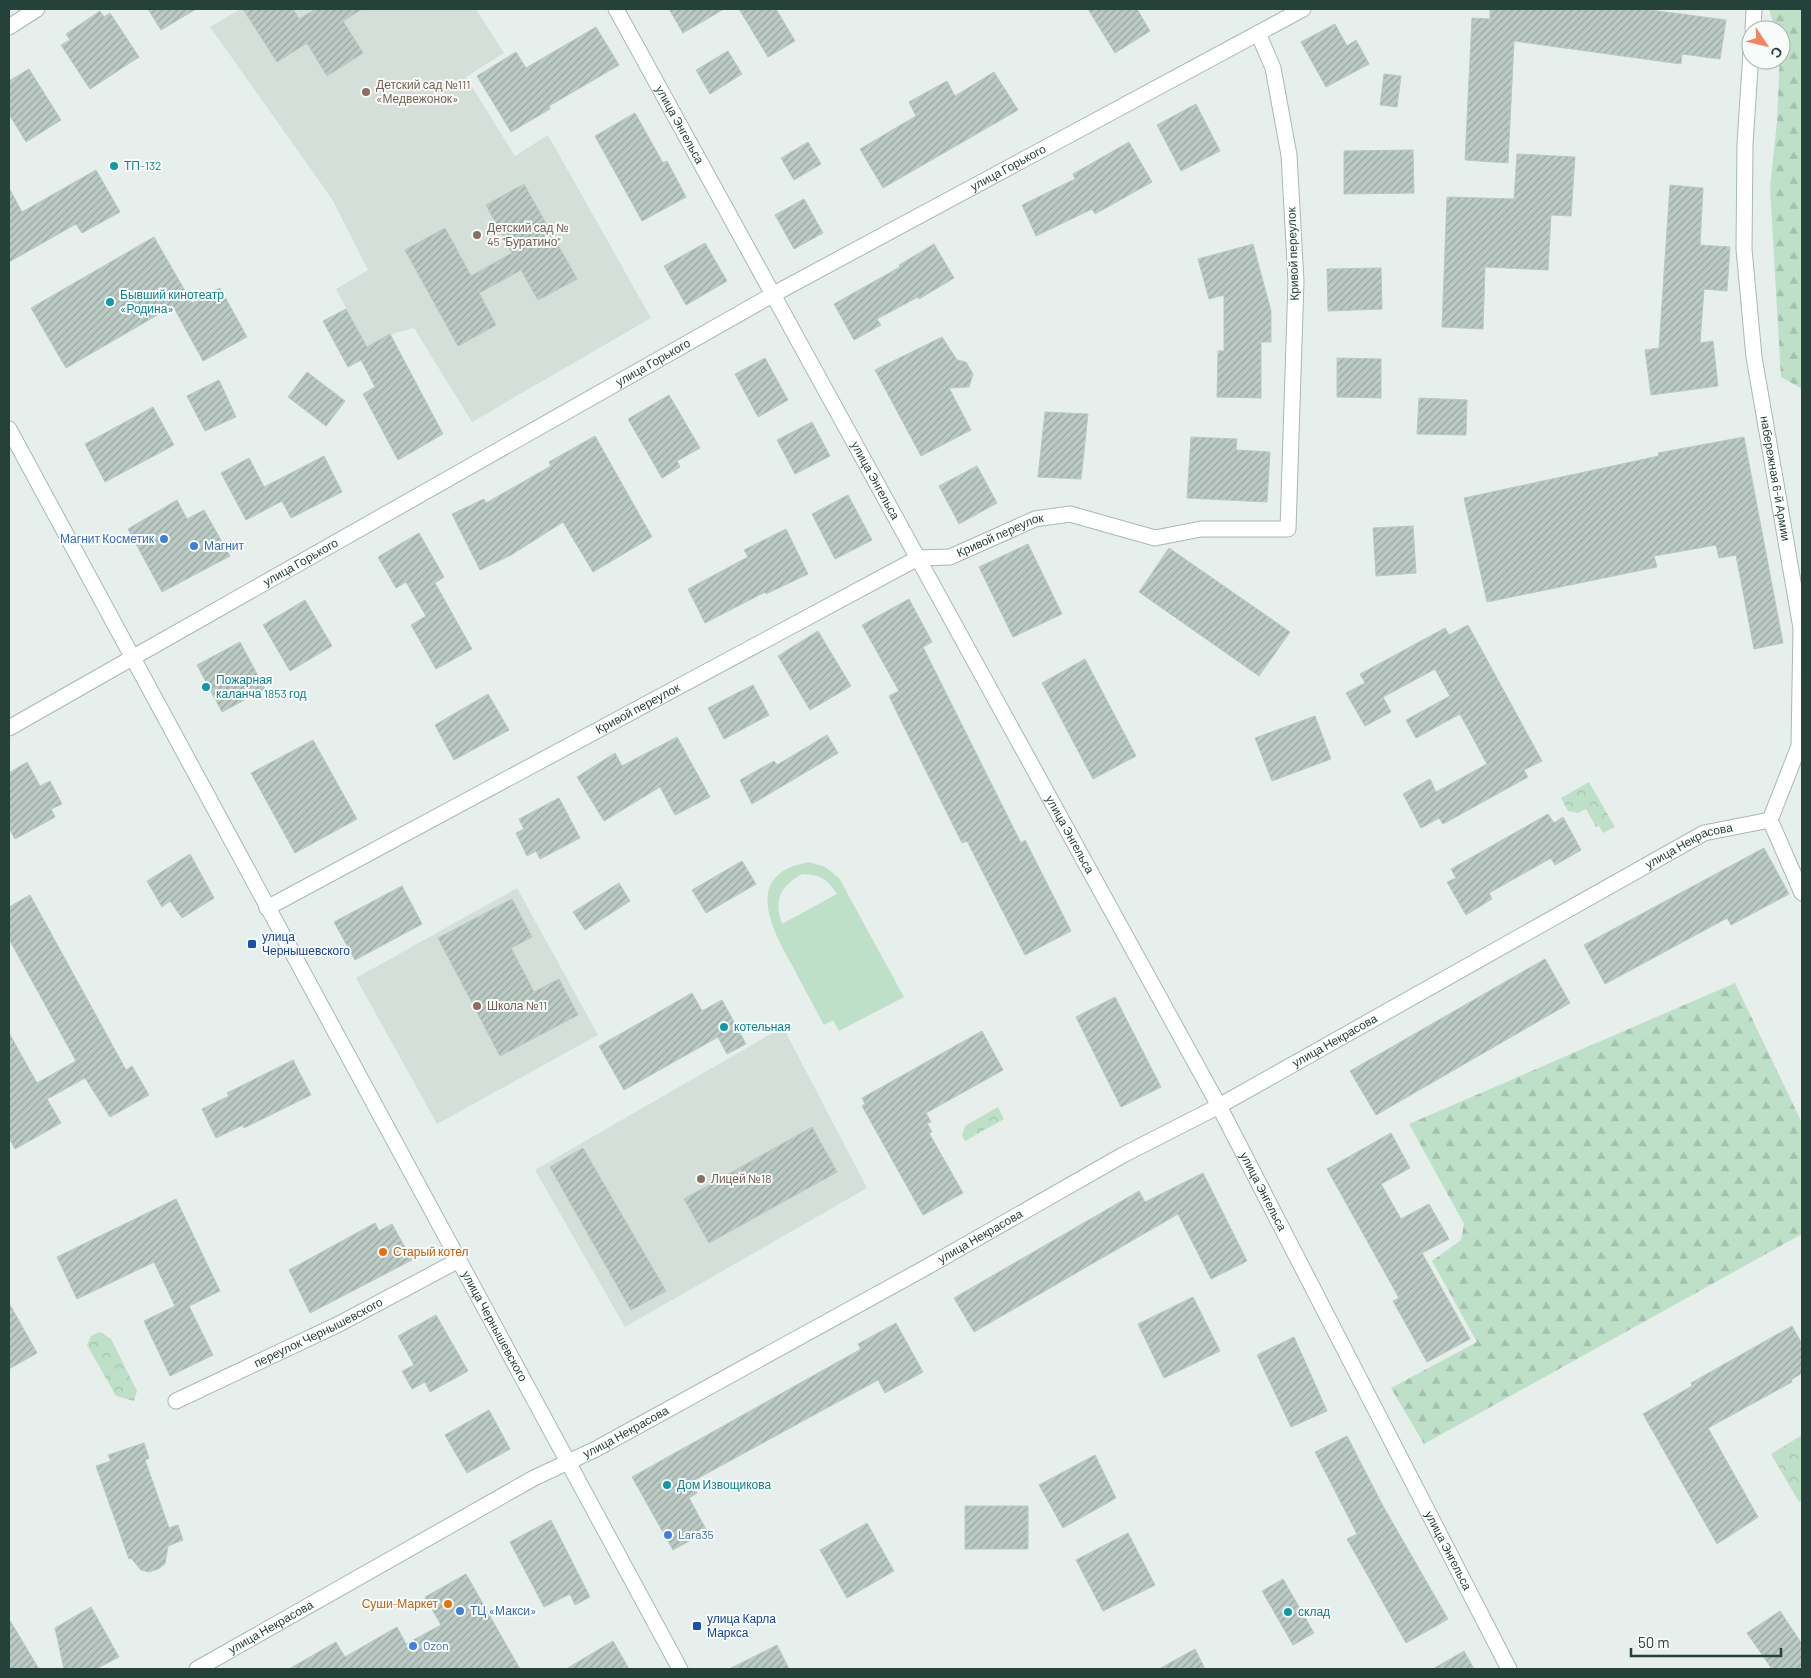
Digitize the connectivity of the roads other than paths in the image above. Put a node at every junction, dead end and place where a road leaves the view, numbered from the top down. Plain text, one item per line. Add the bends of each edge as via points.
1 (37, 9) edge
2 (616, 9) edge
3 (1303, 9) edge
4 (9, 27) edge
5 (1258, 33) junction
6 (1750, 70) edge
7 (774, 294) junction
8 (9, 430) edge
9 (918, 558) junction
10 (132, 658) junction
11 (9, 728) edge
12 (1770, 820) junction
13 (1802, 893) edge
14 (267, 908) junction
15 (1218, 1106) junction
16 (457, 1261) junction
17 (176, 1401) dead end
18 (566, 1462) junction
19 (197, 1669) edge
20 (680, 1669) edge
21 (1509, 1669) edge

1 - 4 street
2 - 7 street, улица Энгельса
3 - 5 street, улица Горького
5 - 7 street, улица Горького
5 - 9 street, Кривой переулок via 1273,68 1289,155 1296,282 1288,529 1201,529 1155,538 1070,514 1035,519 950,557
6 - 12 street, набережная 6-й Армии via 1744,249 1754,357 1801,628 1799,746
7 - 9 street, улица Энгельса
7 - 10 street, улица Горького
8 - 10 street, улица Чернышевского
9 - 14 street, Кривой переулок
9 - 15 street, улица Энгельса
10 - 11 street, улица Горького
10 - 14 street, улица Чернышевского
12 - 13 street
12 - 15 street, улица Некрасова via 1704,833
14 - 16 street, улица Чернышевского
15 - 18 street, улица Некрасова via 1123,1155 596,1449
15 - 21 street, улица Энгельса
16 - 17 street, переулок Чернышевского via 338,1324
16 - 18 street, улица Чернышевского
18 - 19 street, улица Некрасова
18 - 20 street, улица Чернышевского

